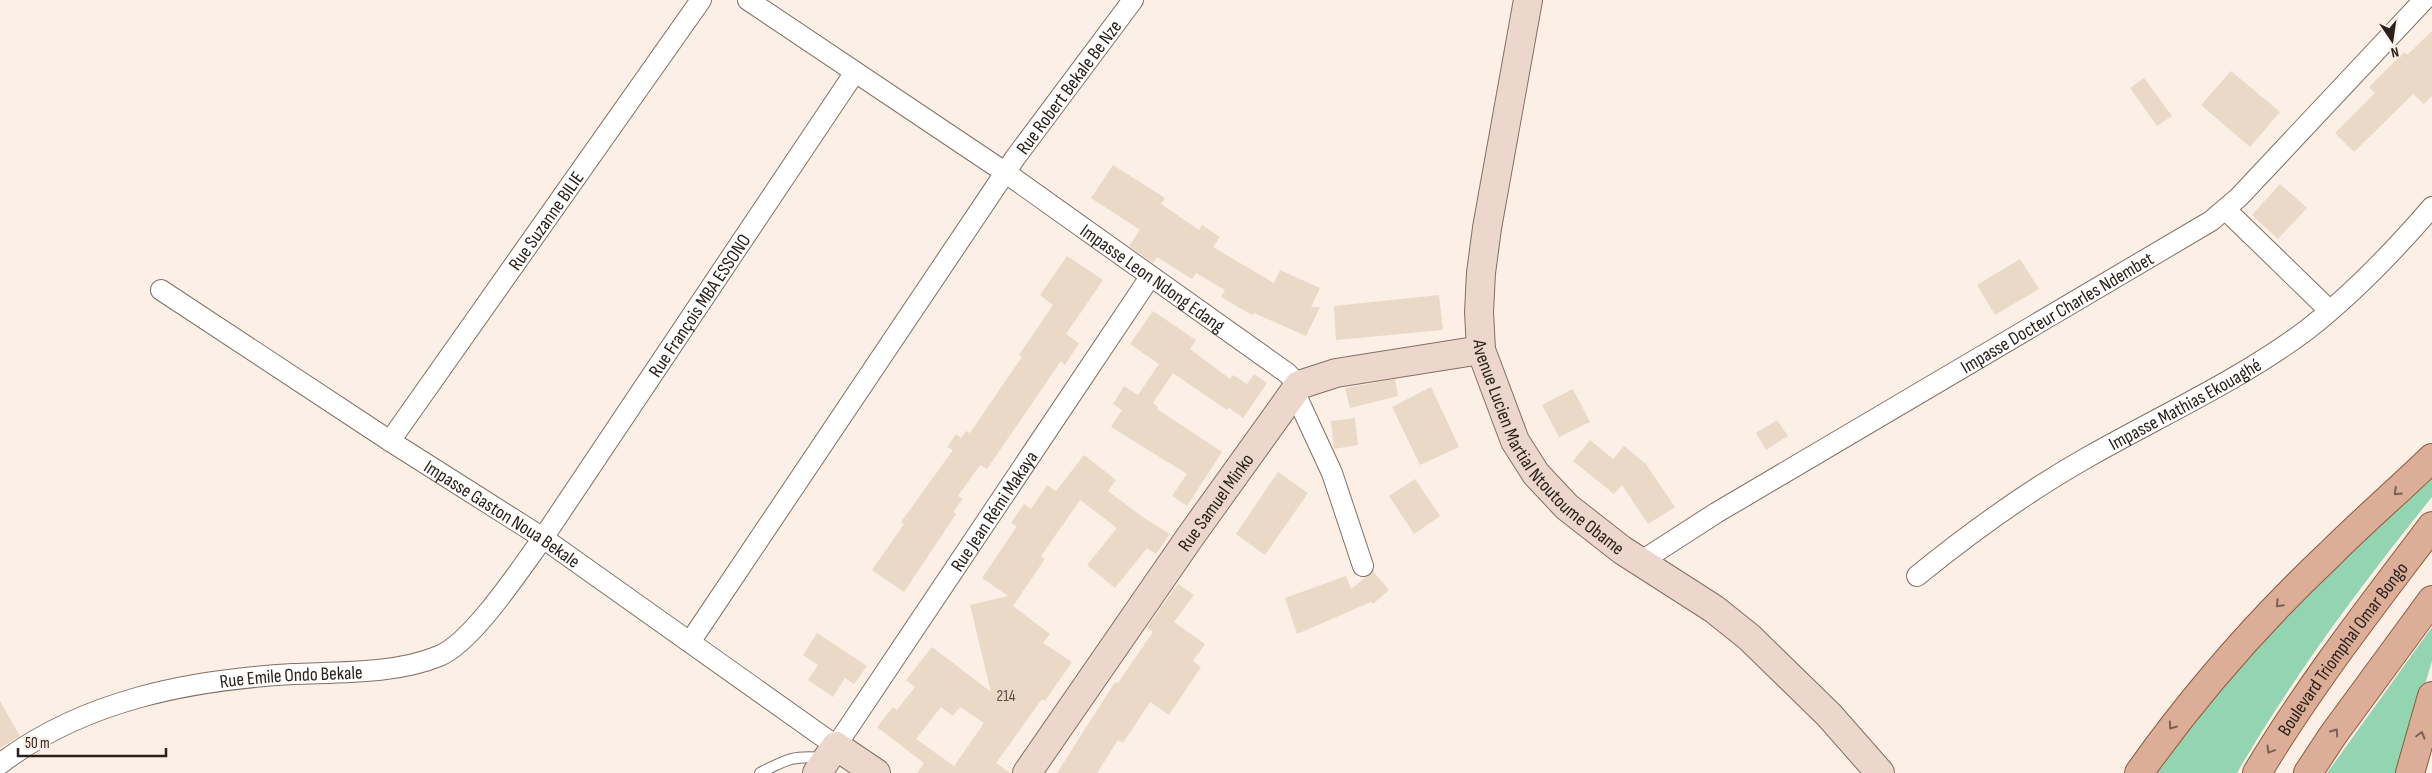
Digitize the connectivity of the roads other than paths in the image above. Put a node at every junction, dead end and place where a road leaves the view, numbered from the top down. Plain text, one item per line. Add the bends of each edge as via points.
1 (701, 0) edge
2 (748, 0) edge
3 (1133, 0) edge
4 (1528, 0) edge
5 (2424, 0) edge
6 (855, 72) junction
7 (1006, 173) junction
8 (2432, 207) edge
9 (2226, 210) junction
10 (1150, 277) junction
11 (161, 290) dead end
12 (2329, 310) junction
13 (1481, 350) junction
14 (1296, 388) junction
15 (390, 441) junction
16 (2432, 458) edge
17 (2432, 526) edge
18 (543, 538) junction
19 (1640, 562) junction
20 (1363, 566) dead end
21 (1917, 576) dead end
22 (2432, 600) edge
23 (690, 642) junction
24 (2432, 696) edge
25 (827, 759) edge
26 (0, 764) edge
27 (760, 773) edge
28 (876, 773) edge
29 (1027, 773) edge
30 (1880, 773) edge
31 (2138, 773) edge
32 (2257, 773) edge
33 (2308, 773) edge
34 (2410, 773) edge

1 - 15 street, Rue Suzanne BILIE
2 - 6 street, Impasse Leon Ndong Edang
3 - 7 street, Rue Robert Bekale Be Nze
4 - 13 main road, Avenue Lucien Martial Ntoutoume Obame via 1481,273
5 - 9 street, Impasse Docteur Charles Ndembet
6 - 7 street, Impasse Leon Ndong Edang
6 - 18 street, Rue François MBA ESSONO
7 - 10 street, Impasse Leon Ndong Edang
7 - 23 street, Rue Robert Bekale Be Nze
8 - 12 street, Impasse Mathias Ekouaghé via 2387,257
9 - 12 street
9 - 19 street, Impasse Docteur Charles Ndembet via 1716,513
10 - 14 street, Impasse Leon Ndong Edang via 1288,372
10 - 25 street, Rue Jean Rémi Makaya
11 - 15 street, Impasse Gaston Noua Bekale
12 - 21 street, Impasse Mathias Ekouaghé via 2308,329 2259,361 2031,492
13 - 14 main road via 1316,377
13 - 19 main road, Avenue Lucien Martial Ntoutoume Obame via 1505,418 1536,474 1592,529
14 - 20 street via 1332,473
14 - 29 main road, Rue Samuel Minko
15 - 18 street, Impasse Gaston Noua Bekale
16 -> 31 main road via 2329,554 2245,641 2177,718
17 -> 32 main road, Boulevard Triomphal Omar Bongo via 2338,650
18 - 23 street, Impasse Gaston Noua Bekale
18 - 26 street, Rue Emile Ondo Bekale via 463,639 440,656 364,671 196,683 132,698 47,735
19 - 30 main road, Avenue Lucien Martial Ntoutoume Obame via 1714,609 1749,637 1817,702
33 -> 22 main road
23 - 25 street, Impasse Gaston Noua Bekale
34 -> 24 main road
25 - 27 lane via 802,756 787,759
25 - 28 main road

